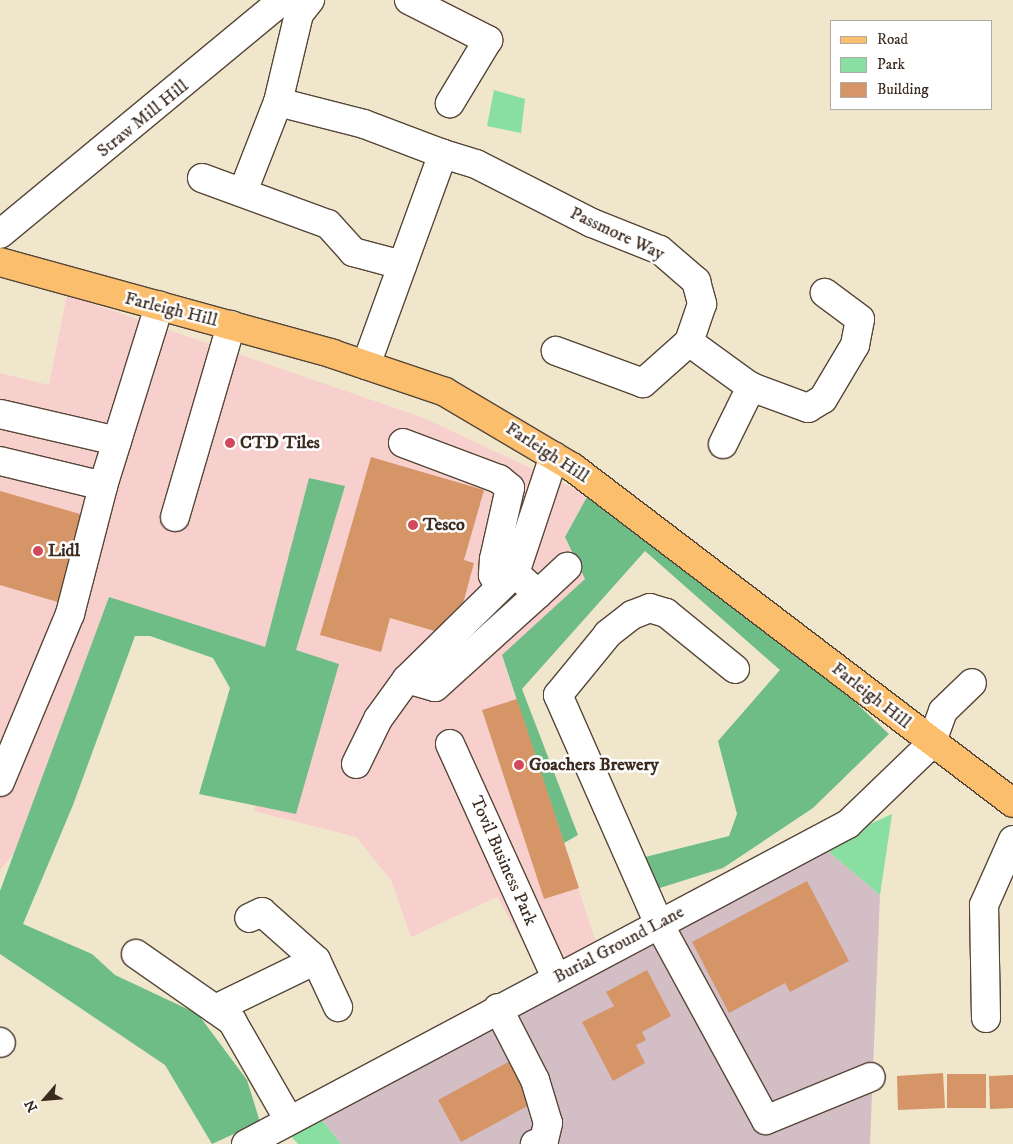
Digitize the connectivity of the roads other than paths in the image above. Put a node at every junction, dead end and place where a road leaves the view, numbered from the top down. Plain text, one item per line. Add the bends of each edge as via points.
1 (282, 0) edge
2 (310, 0) edge
3 (409, 0) edge
4 (278, 102) junction
5 (450, 103) dead end
6 (443, 154) junction
7 (202, 178) dead end
8 (244, 189) junction
9 (0, 234) edge
10 (0, 262) edge
11 (402, 266) junction
12 (825, 293) dead end
13 (158, 306) junction
14 (230, 325) junction
15 (689, 342) junction
16 (556, 350) dead end
17 (366, 365) junction
18 (751, 387) junction
19 (0, 414) edge
20 (117, 441) junction
21 (403, 444) dead end
22 (723, 444) dead end
23 (554, 456) junction
24 (0, 461) edge
25 (103, 486) junction
26 (175, 517) dead end
27 (568, 567) dead end
28 (508, 580) junction
29 (538, 594) junction
30 (735, 669) dead end
31 (407, 680) junction
32 (972, 683) dead end
33 (450, 744) dead end
34 (931, 744) junction
35 (356, 764) dead end
36 (0, 782) edge
37 (1013, 802) edge
38 (1013, 840) edge
39 (249, 918) dead end
40 (659, 924) junction
41 (136, 954) dead end
42 (316, 960) junction
43 (556, 978) junction
44 (338, 1008) dead end
45 (498, 1008) junction
46 (215, 1009) junction
47 (986, 1018) dead end
48 (871, 1077) dead end
49 (289, 1120) junction
50 (246, 1144) edge
51 (535, 1144) edge

1 - 9 street, Straw Mill Hill via 276,10
2 - 4 street via 299,14
3 - 5 street via 488,40
4 - 6 street, Passmore Way via 364,124
4 - 8 street
6 - 11 street
6 - 15 street, Passmore Way via 476,164 592,223 660,250 696,281 702,304
7 - 8 street
8 - 11 street via 328,224 353,252
10 - 13 main road, Farleigh Hill
11 - 17 street
12 - 18 street via 860,320 855,345 823,399 808,408
13 - 14 main road, Farleigh Hill
13 - 20 street
14 - 17 main road, Farleigh Hill
14 - 26 street
15 - 16 street, Passmore Way via 643,383 592,374
15 - 18 street
17 - 23 main road, Farleigh Hill via 445,392
18 - 22 street
19 - 20 street
20 - 25 street
21 - 28 street via 499,479 510,488 493,575
23 - 28 street
23 - 34 main road, Farleigh Hill via 698,558
24 - 25 street
25 - 36 street via 70,614
27 - 29 street
28 - 29 street
28 - 31 street
29 - 31 street via 434,687
30 - 40 street via 666,613 650,608 632,615 608,634 558,695
31 - 35 street via 378,719
32 - 34 street via 943,711
33 - 43 street, Tovil Business Park
34 - 37 main road, Farleigh Hill
34 - 40 street, Burial Ground Lane via 848,824
38 - 47 street via 984,905
39 - 42 street via 262,912
40 - 43 street, Burial Ground Lane
40 - 48 street via 766,1120
41 - 46 street
42 - 44 street
42 - 46 street
43 - 45 street, Burial Ground Lane
45 - 49 street, Burial Ground Lane
45 - 51 street via 536,1080 548,1123 544,1140
46 - 49 street via 232,1021
49 - 50 street, Burial Ground Lane

